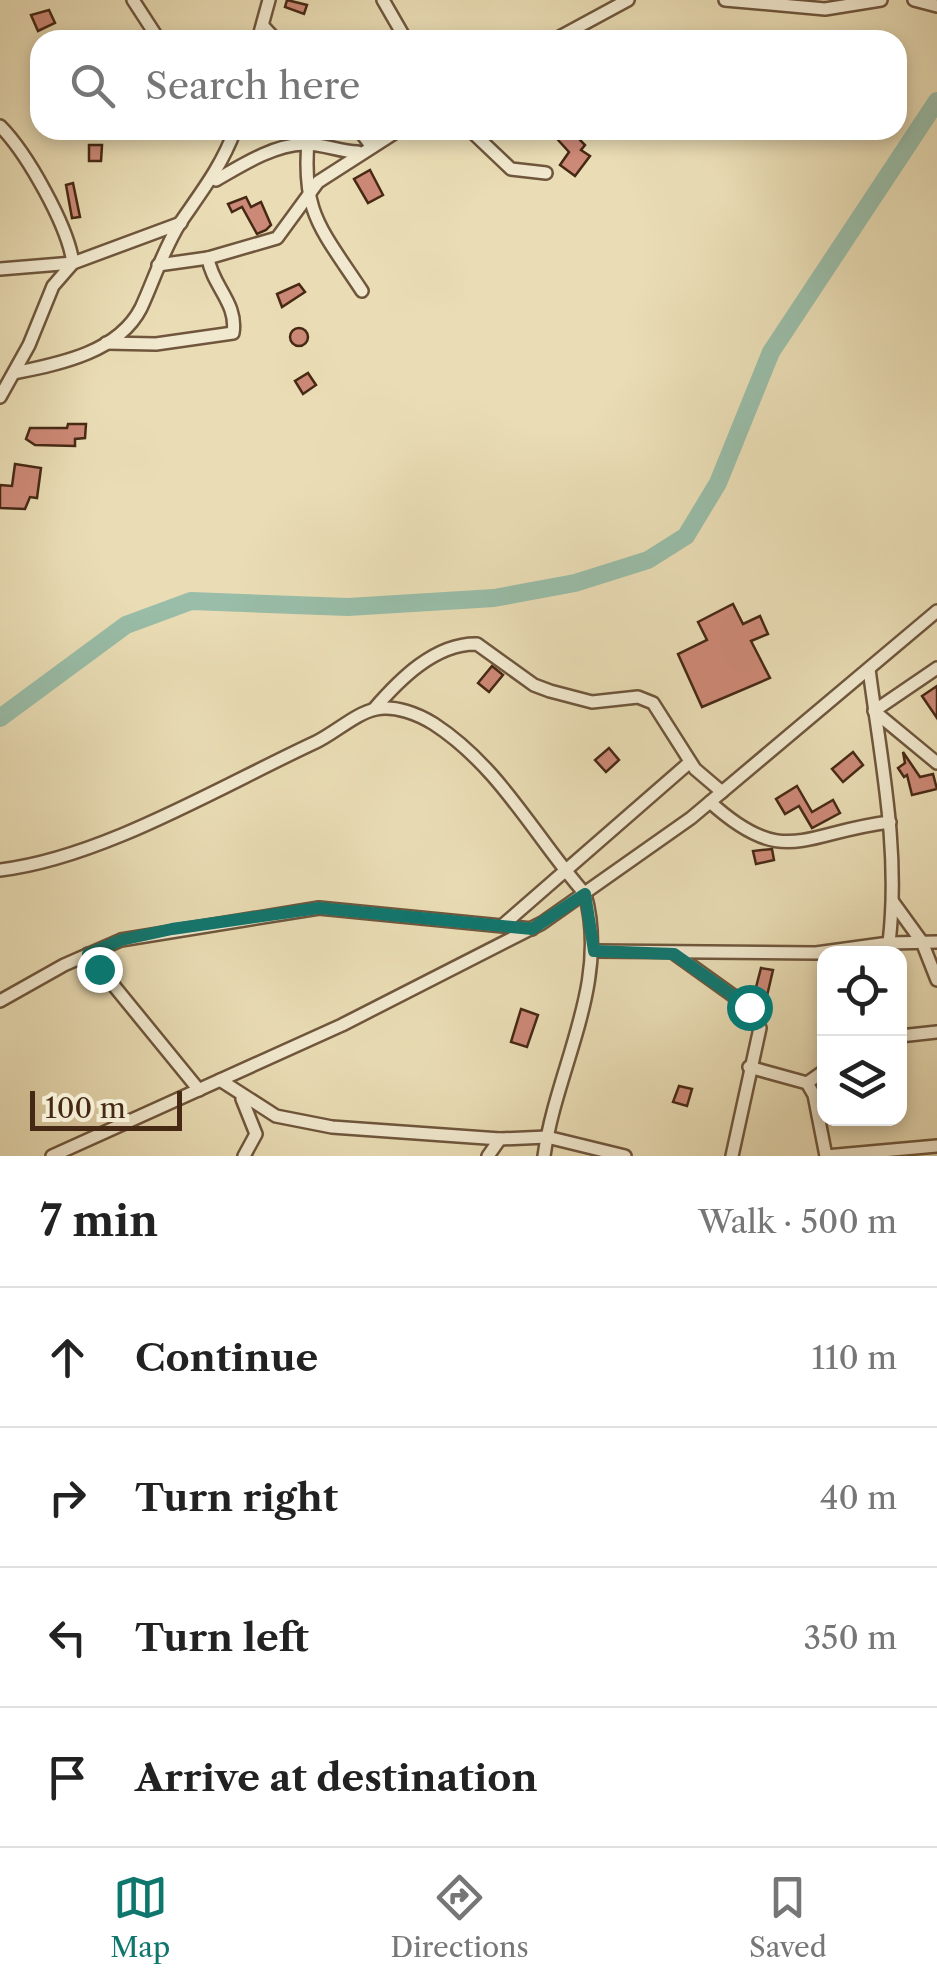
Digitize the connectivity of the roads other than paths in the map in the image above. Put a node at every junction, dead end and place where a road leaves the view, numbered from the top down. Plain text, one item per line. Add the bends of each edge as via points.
1 (133, 0) edge
2 (256, 0) edge
3 (383, 0) edge
4 (628, 0) edge
5 (725, 0) edge
6 (881, 0) edge
7 (914, 0) edge
8 (937, 6) edge
9 (265, 13) edge
10 (152, 30) edge
11 (400, 30) edge
12 (572, 30) edge
13 (0, 126) edge
14 (231, 140) edge
15 (299, 140) edge
16 (308, 140) edge
17 (315, 140) edge
18 (363, 140) edge
19 (383, 140) edge
20 (481, 140) edge
21 (367, 149) junction
22 (546, 173) dead end
23 (212, 182) junction
24 (306, 195) junction
25 (180, 223) junction
26 (208, 258) junction
27 (73, 263) junction
28 (158, 264) junction
29 (0, 269) edge
30 (362, 291) dead end
31 (106, 344) junction
32 (14, 374) junction
33 (0, 397) edge
34 (937, 612) edge
35 (937, 668) edge
36 (868, 669) junction
37 (374, 709) junction
38 (874, 710) junction
39 (690, 762) junction
40 (937, 763) edge
41 (722, 792) junction
42 (710, 802) junction
43 (890, 822) junction
44 (0, 870) edge
45 (566, 873) junction
46 (585, 894) junction
47 (893, 902) junction
48 (503, 925) junction
49 (532, 929) junction
50 (922, 942) junction
51 (937, 942) edge
52 (889, 946) edge
53 (900, 946) edge
54 (594, 951) junction
55 (817, 953) edge
56 (88, 954) junction
57 (674, 954) junction
58 (937, 980) edge
59 (0, 1001) edge
60 (937, 1032) edge
61 (907, 1035) edge
62 (748, 1068) junction
63 (817, 1076) edge
64 (220, 1080) junction
65 (807, 1082) junction
66 (199, 1090) junction
67 (240, 1095) junction
68 (276, 1116) junction
69 (256, 1134) junction
70 (547, 1138) junction
71 (500, 1140) junction
72 (937, 1146) edge
73 (52, 1156) edge
74 (244, 1156) edge
75 (488, 1156) edge
76 (544, 1156) edge
77 (625, 1156) edge
78 (732, 1156) edge

1 - 10 street
2 - 9 street
3 - 11 street
4 - 12 street
5 - 6 street via 825,8
7 - 8 street
13 - 27 street via 32,171
14 - 23 street
15 - 23 street
16 - 24 street
17 - 21 street via 337,152
18 - 21 street
19 - 21 street
20 - 22 street via 511,169
21 - 24 street
23 - 25 street
24 - 26 street via 277,238
24 - 30 street
25 - 27 street
25 - 28 street
26 - 28 street
26 - 31 street via 232,308 233,333
27 - 29 street
27 - 32 street via 54,286
28 - 31 street via 136,315
31 - 32 street via 62,364
32 - 33 street
34 - 36 street
35 - 38 street
36 - 38 street
36 - 41 street
37 - 39 street via 411,670 458,646 477,644 534,686 592,702 653,703
37 - 44 street via 132,829 42,866
37 - 45 street via 415,714 442,730 493,774
38 - 40 street
38 - 43 street
39 - 41 street
39 - 45 street
41 - 42 street
42 - 43 street via 772,842
42 - 46 street
43 - 47 street
45 - 46 street
45 - 48 street
46 - 49 street
46 - 54 street
47 - 50 street
47 - 52 street
48 - 49 street
48 - 56 street via 319,908 172,929
49 - 64 street
50 - 51 street
50 - 53 street
50 - 58 street
54 - 57 street
54 - 70 street
55 - 57 street
56 - 59 street
56 - 66 street
57 - 62 street via 756,1017 760,1028
60 - 61 street
62 - 65 street
62 - 78 street
63 - 65 street
64 - 66 street
64 - 67 street
65 - 72 street via 826,1156
66 - 73 street
67 - 68 street
67 - 69 street
68 - 69 street
68 - 71 street
69 - 74 street
70 - 71 street
70 - 76 street
70 - 77 street
71 - 75 street

